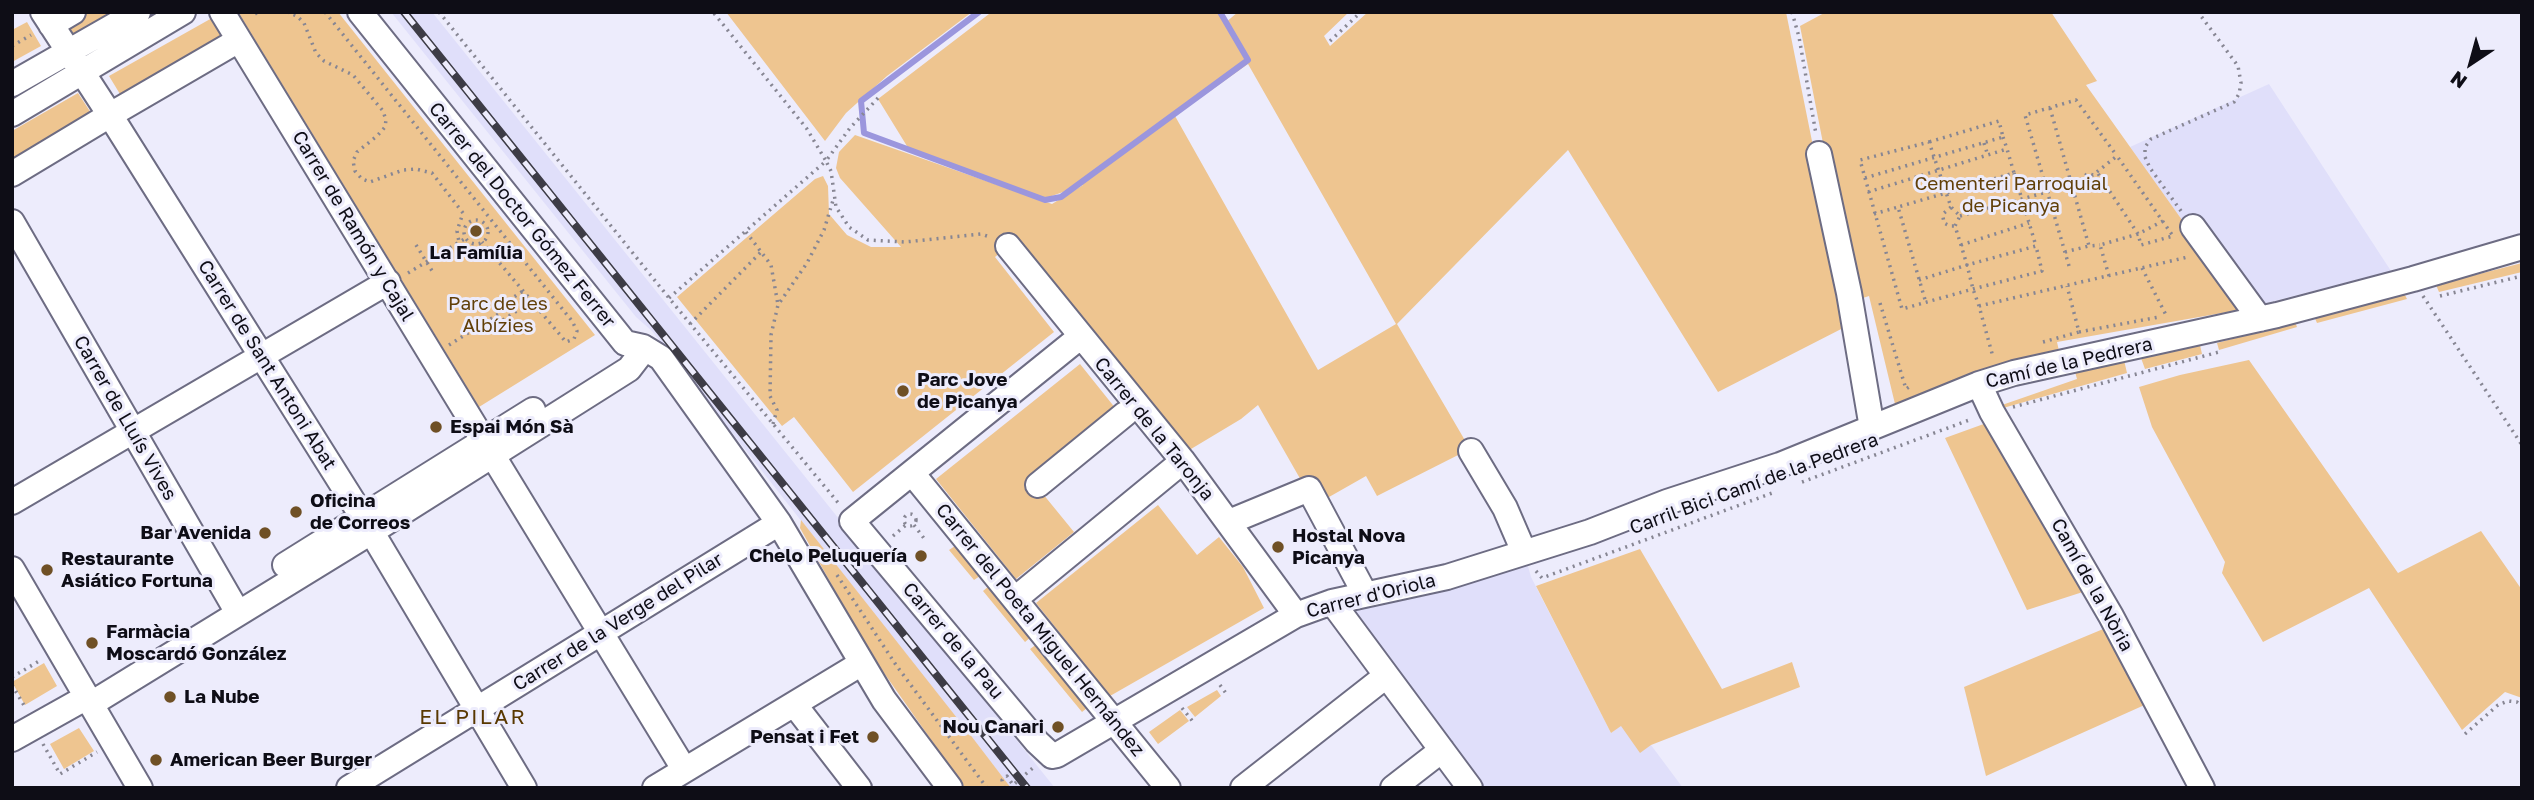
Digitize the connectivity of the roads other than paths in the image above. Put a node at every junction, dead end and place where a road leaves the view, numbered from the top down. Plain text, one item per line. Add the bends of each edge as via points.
1 (73, 12) edge
2 (138, 12) edge
3 (183, 12) edge
4 (222, 12) edge
5 (359, 12) edge
6 (44, 23) edge
7 (239, 40) junction
8 (76, 63) junction
9 (12, 84) edge
10 (12, 114) edge
11 (110, 115) junction
12 (1819, 154) road end
13 (12, 174) edge
14 (12, 222) edge
15 (2193, 226) road end
16 (1008, 246) road end
17 (2522, 247) edge
18 (394, 280) junction
19 (2260, 319) junction
20 (1080, 337) junction
21 (634, 345) junction
22 (261, 357) junction
23 (1980, 372) junction
24 (1125, 414) dead end
25 (1872, 428) junction
26 (132, 431) junction
27 (488, 448) junction
28 (1471, 451) dead end
29 (1183, 461) junction
30 (912, 473) junction
31 (1038, 485) dead end
32 (12, 502) edge
33 (1229, 522) junction
34 (779, 523) junction
35 (367, 524) junction
36 (1590, 532) joint
37 (1530, 560) junction
38 (12, 569) edge
39 (1365, 594) junction
40 (1015, 599) junction
41 (1332, 602) junction
42 (234, 606) junction
43 (1296, 615) junction
44 (601, 632) junction
45 (862, 663) junction
46 (1386, 676) junction
47 (87, 697) junction
48 (794, 704) junction
49 (476, 710) junction
50 (1114, 722) junction
51 (12, 739) edge
52 (1442, 750) junction
53 (1057, 755) joint
54 (684, 769) junction
55 (659, 787) edge
56 (140, 788) edge
57 (349, 788) edge
58 (524, 788) edge
59 (859, 788) edge
60 (950, 788) edge
61 (1168, 788) edge
62 (1243, 788) edge
63 (1394, 788) edge
64 (1470, 788) edge
65 (2202, 788) edge

1 - 6 street
2 - 8 street
3 - 8 street
4 - 7 street, Carrer de Ramón y Cajal
5 - 21 street, Carrer del Doctor Gómez Ferrer
6 - 8 street, Carrer de Sant Antoni Abat
7 - 11 street
7 - 18 street, Carrer de Ramón y Cajal
8 - 9 street
8 - 10 street
8 - 11 street, Carrer de Sant Antoni Abat
11 - 13 street
11 - 22 street, Carrer de Sant Antoni Abat
12 - 25 street
14 - 26 street, Carrer de Lluís Vives
15 - 19 street
16 - 20 street, Carrer de la Taronja
17 - 19 street, Camí de la Pedrera
18 - 22 street
18 - 27 street, Carrer de Ramón y Cajal
19 - 23 street, Camí de la Pedrera via 2014,373
20 - 29 street, Carrer de la Taronja
20 - 30 street
21 - 27 street via 625,347
21 - 34 street, Carrer del Doctor Gómez Ferrer via 661,358
22 - 26 street
22 - 35 street, Carrer de Sant Antoni Abat
23 - 25 street, Camí de la Pedrera
23 - 65 street, Camí de la Nòria via 1992,412 2111,616
24 - 31 street
25 - 36 street, Camí de la Pedrera
26 - 32 street
26 - 42 street, Carrer de Lluís Vives
27 - 35 street
27 - 44 street, Carrer de Ramón y Cajal
28 - 37 street
29 - 33 street, Carrer de la Taronja
29 - 40 street
30 - 40 street, Carrer del Poeta Miguel Hernández
30 - 53 street, Carrer de la Pau via 852,521 1037,743
33 - 39 street via 1309,489
33 - 43 street, Carrer de la Taronja
34 - 44 street, Carrer de la Verge del Pilar
34 - 45 street, Carrer del Doctor Gómez Ferrer
35 - 42 street
35 - 49 street, Carrer de Sant Antoni Abat
36 - 37 street, Carrer d'Oriola
37 - 39 street, Carrer d'Oriola
38 - 47 street
39 - 41 street, Carrer d'Oriola
40 - 50 street, Carrer del Poeta Miguel Hernández
41 - 43 street, Carrer d'Oriola
41 - 46 street
42 - 47 street
43 - 50 street, Carrer d'Oriola
44 - 49 street, Carrer de la Verge del Pilar
44 - 54 street, Carrer de Ramón y Cajal
45 - 48 street
45 - 60 street, Carrer del Doctor Gómez Ferrer
46 - 52 street
46 - 62 street
47 - 51 street
47 - 56 street
48 - 54 street
48 - 59 street
49 - 57 street, Carrer de la Verge del Pilar
49 - 58 street, Carrer de Sant Antoni Abat
50 - 53 street, Carrer d'Oriola
50 - 61 street, Carrer del Poeta Miguel Hernández
52 - 63 street
52 - 64 street
54 - 55 street

